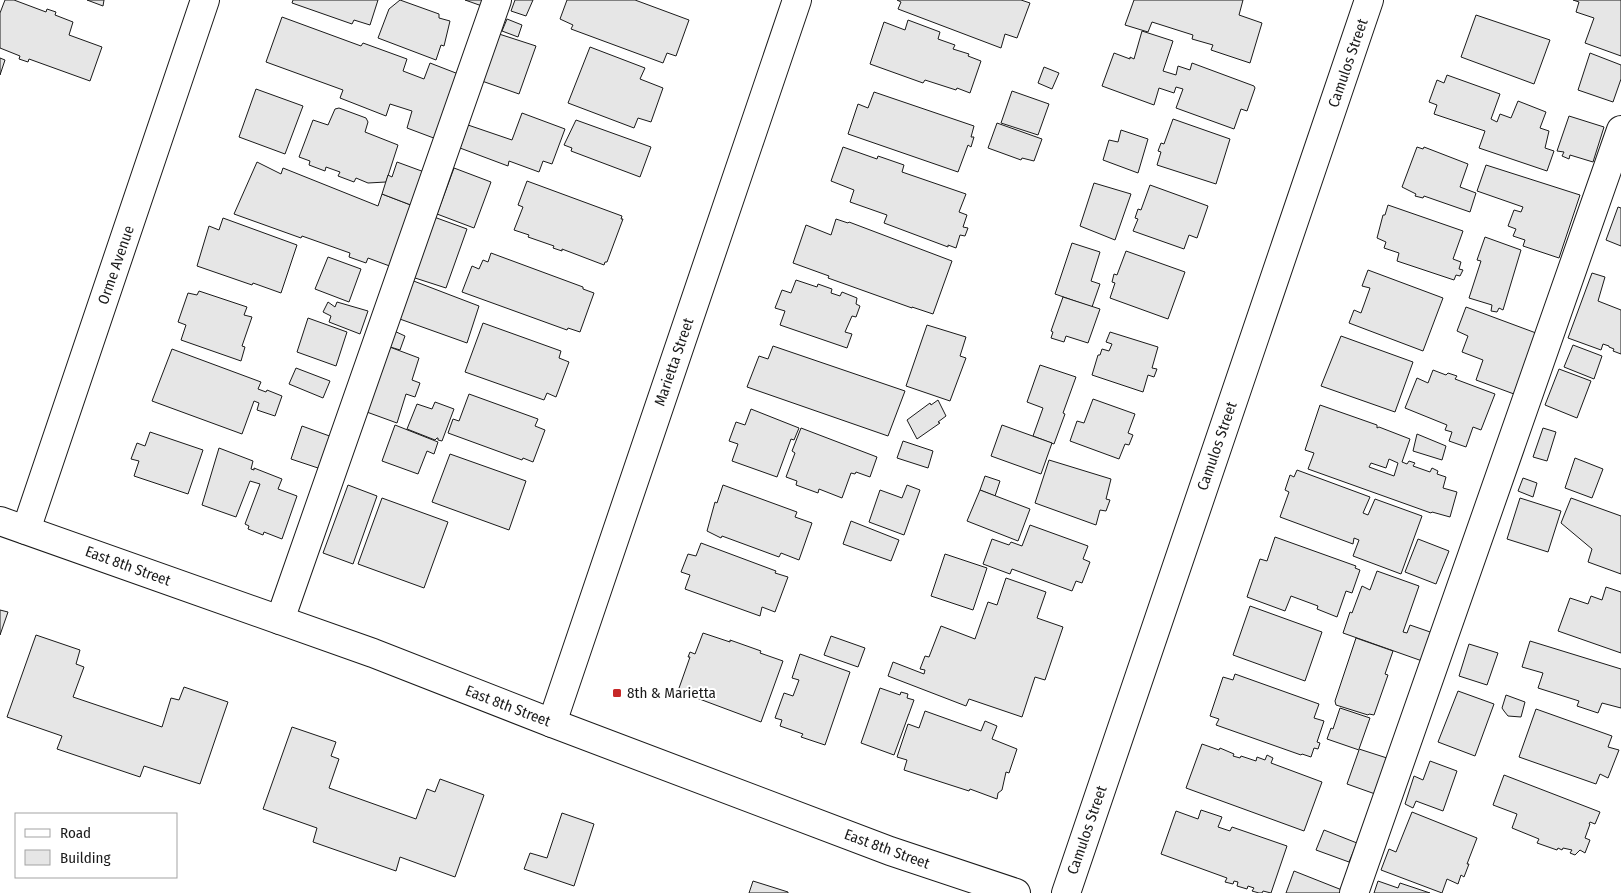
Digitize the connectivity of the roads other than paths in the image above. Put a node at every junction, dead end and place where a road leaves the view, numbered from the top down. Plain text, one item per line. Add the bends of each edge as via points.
1 (205, 0) edge
2 (496, 0) edge
3 (796, 0) edge
4 (1369, 0) edge
5 (1621, 130) edge
6 (0, 521) edge
7 (26, 530) junction
8 (280, 620) junction
9 (552, 723) junction
10 (1016, 893) edge
11 (1066, 893) edge
12 (1354, 893) edge

1 - 7 street, Orme Avenue
2 - 8 street
3 - 9 street, Marietta Street
4 - 11 street, Camulos Street
5 - 12 street
6 - 7 street, East 8th Street
7 - 8 street, East 8th Street
8 - 9 street, East 8th Street via 373,652
9 - 10 street, East 8th Street via 881,848

